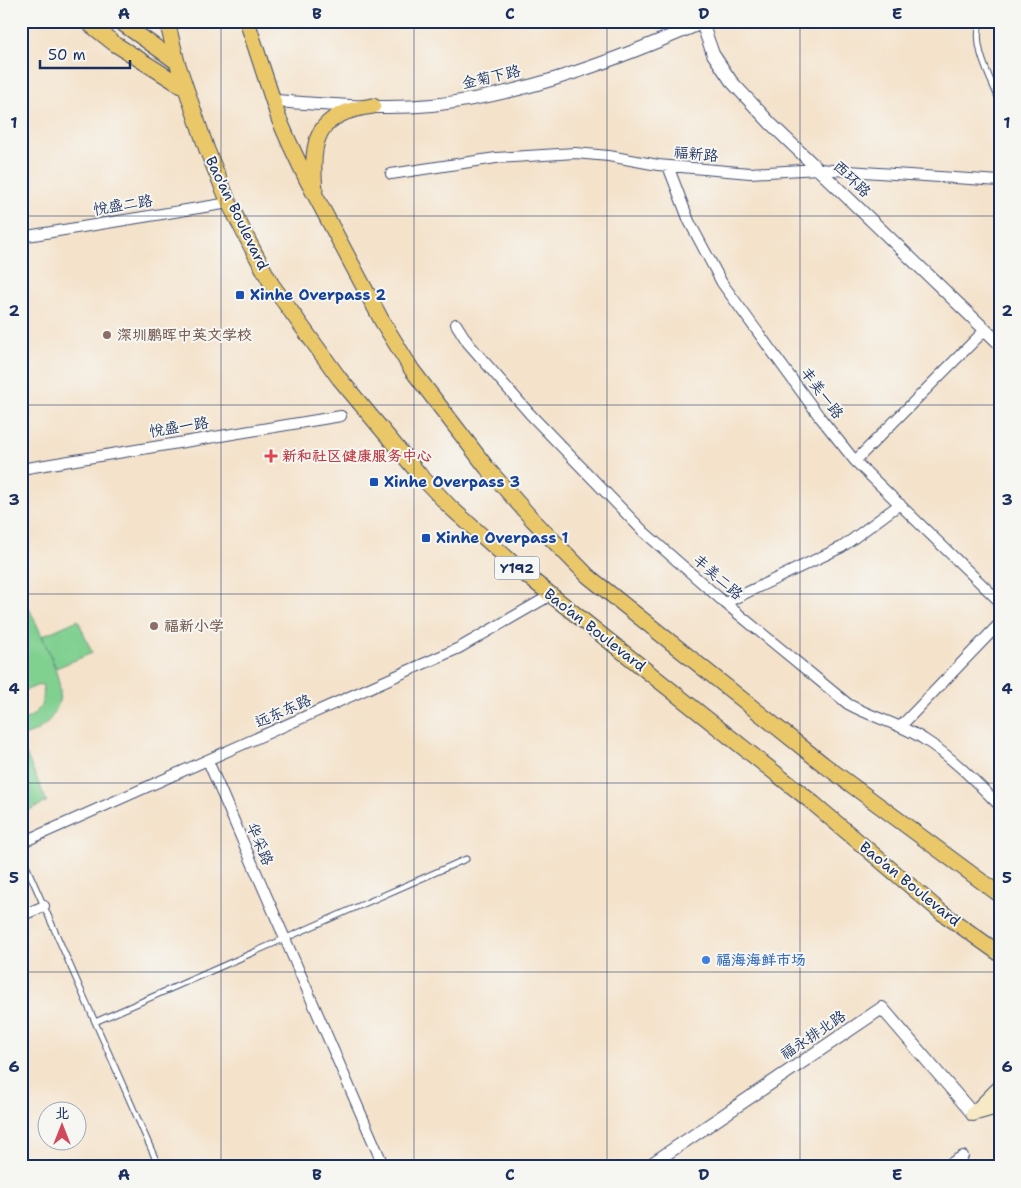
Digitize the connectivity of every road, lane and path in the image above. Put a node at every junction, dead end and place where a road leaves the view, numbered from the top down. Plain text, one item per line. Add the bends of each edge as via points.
1 (86, 21) edge
2 (119, 21) edge
3 (167, 21) edge
4 (247, 21) edge
5 (981, 21) edge
6 (703, 22) edge
7 (177, 62) junction
8 (185, 88) junction
9 (273, 101) junction
10 (1000, 102) edge
11 (373, 106) junction
12 (668, 166) junction
13 (818, 169) junction
14 (391, 174) dead end
15 (1000, 181) edge
16 (315, 196) junction
17 (229, 203) junction
18 (21, 237) edge
19 (456, 324) dead end
20 (985, 330) junction
21 (1000, 344) edge
22 (341, 416) dead end
23 (855, 461) junction
24 (21, 468) edge
25 (900, 504) junction
26 (551, 596) junction
27 (1000, 602) edge
28 (725, 603) junction
29 (1000, 623) edge
30 (900, 727) junction
31 (208, 761) junction
32 (1000, 806) edge
33 (21, 843) edge
34 (21, 854) edge
35 (466, 860) dead end
36 (1000, 895) edge
37 (44, 906) junction
38 (21, 916) edge
39 (285, 939) junction
40 (995, 951) edge
41 (1000, 962) edge
42 (95, 1022) junction
43 (1000, 1088) edge
44 (1000, 1106) edge
45 (973, 1114) junction
46 (963, 1156) dead end
47 (159, 1167) edge
48 (384, 1167) edge
49 (646, 1167) edge
50 (944, 1167) edge

1 - 8 main road via 115,44
2 - 7 main road
3 - 7 main road, Bao'an Boulevard
4 - 9 main road
5 - 10 lane via 977,30 978,42
6 - 11 street, 金菊下路 via 588,67 497,94 430,105
6 - 13 street, 西环路 via 713,54 731,81
7 - 8 main road, Bao'an Boulevard / Y192
8 - 17 main road, Bao'an Boulevard / Y192
9 - 11 street, 金菊下路
9 - 16 main road, Y192
11 - 16 main road via 341,113 324,126 314,148 312,163
12 - 13 street, 福新路 via 750,173
12 - 14 street, 福新路 via 609,156 554,153
12 - 23 street, 丰美一路 via 689,221 722,283
13 - 15 street, 福新路
13 - 20 street, 西环路
16 - 36 main road, Y192 via 412,370 487,468 546,534 588,576 646,624 823,764
17 - 18 street, 悦盛二路
17 - 26 main road, Bao'an Boulevard / Y192 via 272,284 339,378 388,439 450,507
19 - 28 street, 丰美二路 via 468,343 536,421 644,532
20 - 21 street, 西环路
20 - 23 street
22 - 24 street, 悦盛一路
23 - 25 street, 丰美一路
25 - 27 street, 丰美一路
25 - 28 street via 842,546
26 - 31 street, 远东东路 via 459,648
26 - 40 main road, Bao'an Boulevard / Y192 via 813,803 941,912
28 - 30 street, 丰美二路 via 848,704
29 - 30 street
30 - 32 street, 丰美二路 via 926,740
31 - 33 street, 远东东路
31 - 39 street, 华采路
34 - 37 lane
35 - 39 lane
37 - 38 street
37 - 42 lane
39 - 42 lane
39 - 48 street, 华采路
40 - 41 main road
42 - 47 lane
43 - 45 main road
44 - 45 main road
45 - 49 street, 福永排北路 via 882,1008
46 - 50 street

